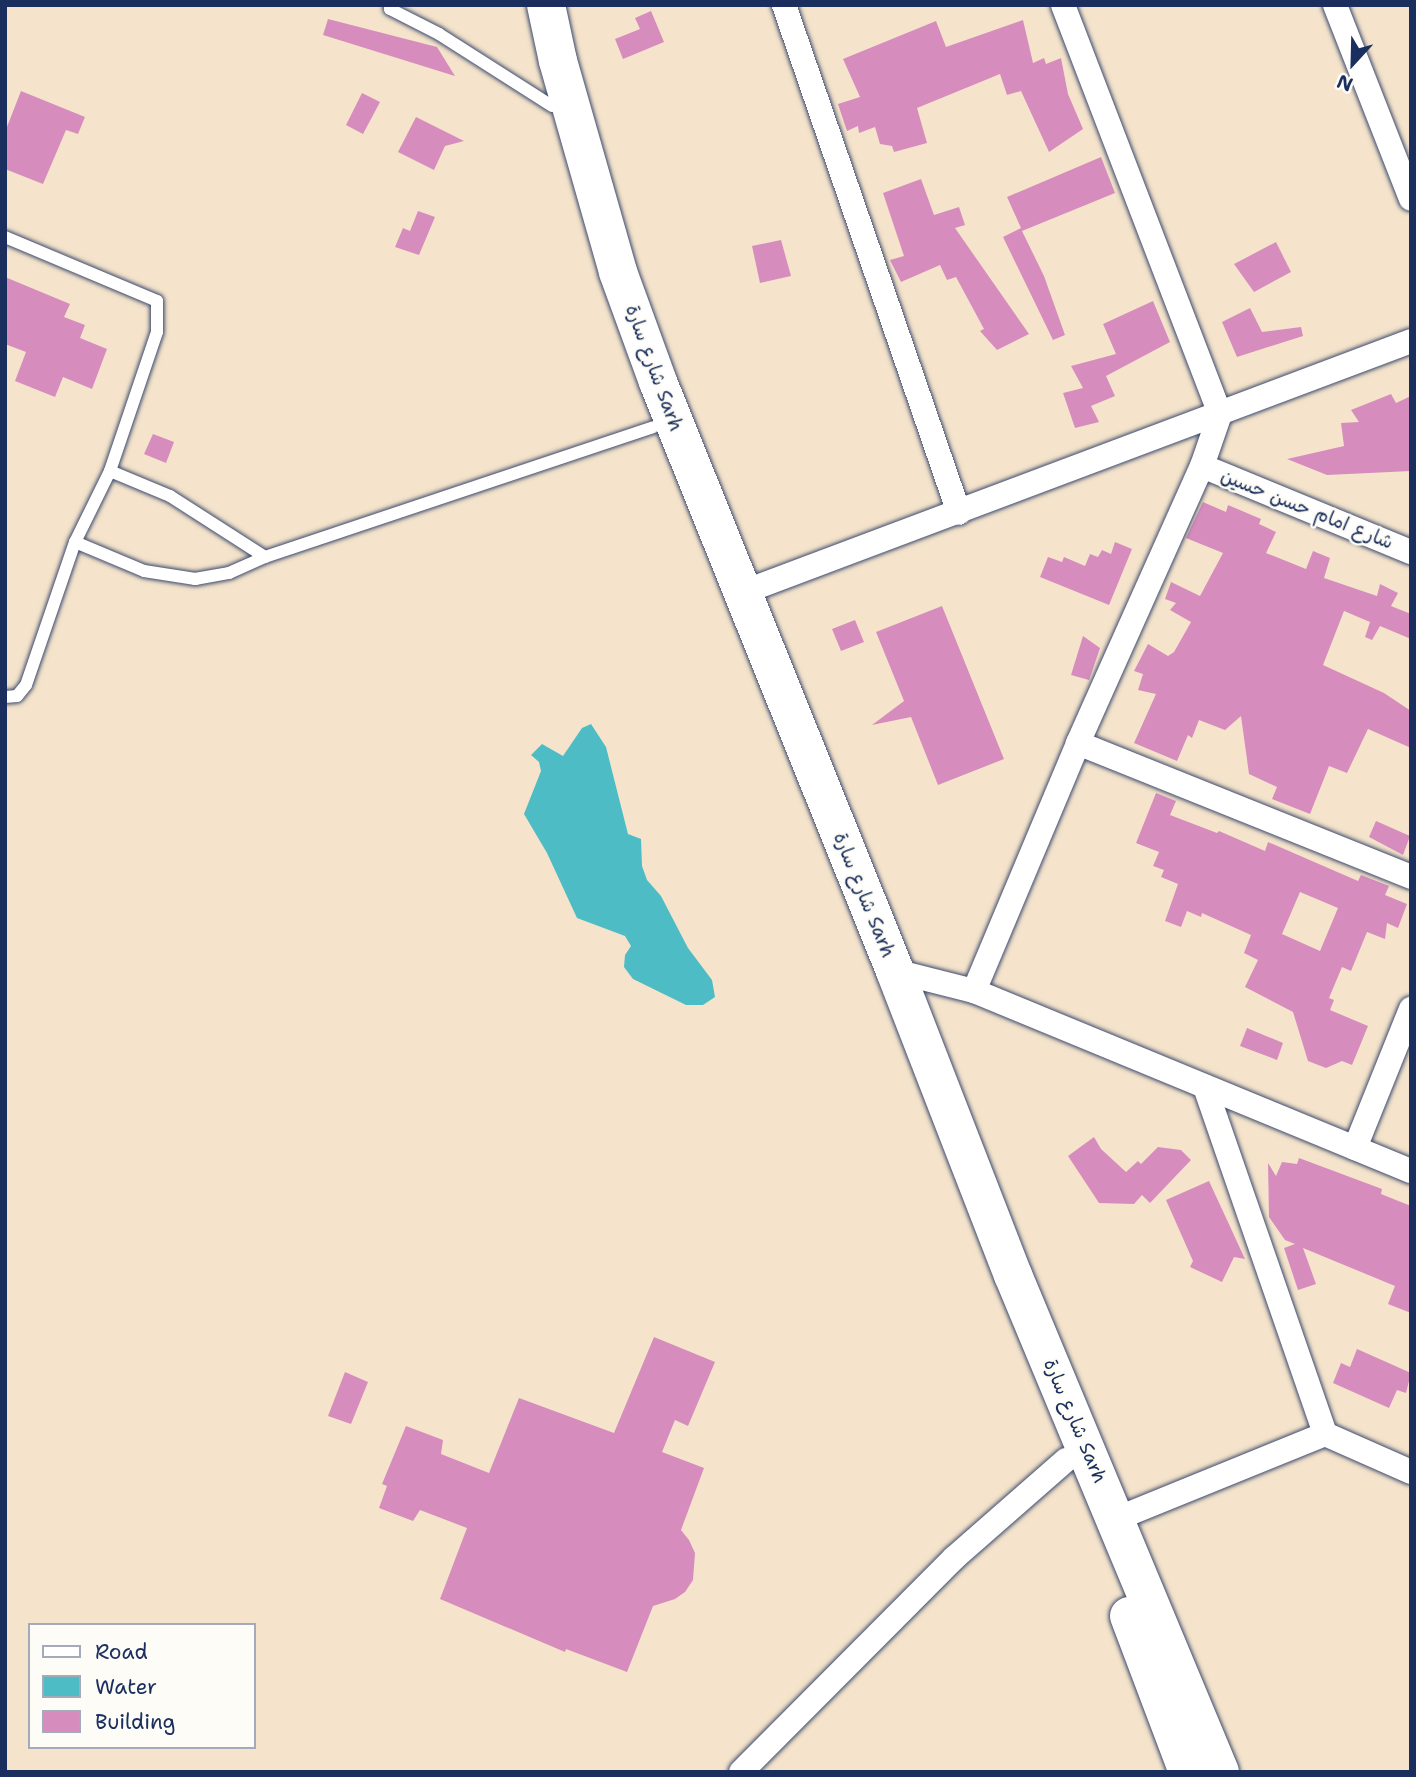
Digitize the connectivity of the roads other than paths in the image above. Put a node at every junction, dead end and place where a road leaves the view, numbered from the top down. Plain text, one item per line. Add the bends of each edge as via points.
1 (390, 5) edge
2 (530, 5) edge
3 (546, 5) edge
4 (784, 5) edge
5 (1063, 5) edge
6 (1335, 5) edge
7 (552, 106) junction
8 (1411, 199) edge
9 (5, 237) edge
10 (1411, 341) edge
11 (1220, 414) junction
12 (653, 427) junction
13 (1202, 466) junction
14 (110, 471) junction
15 (959, 513) junction
16 (75, 542) junction
17 (1411, 552) edge
18 (265, 557) junction
19 (741, 593) junction
20 (5, 697) edge
21 (1078, 743) junction
22 (1411, 877) edge
23 (895, 971) junction
24 (974, 992) junction
25 (1411, 1009) edge
26 (1205, 1087) junction
27 (1355, 1148) junction
28 (1411, 1171) edge
29 (1325, 1433) junction
30 (1066, 1460) junction
31 (1411, 1472) edge
32 (1116, 1519) junction
33 (741, 1772) edge
34 (1188, 1772) edge
35 (1220, 1772) edge

1 - 7 lane
2 - 7 highway, شارع سارة Sarh
3 - 19 highway, شارع سارة Sarh via 618,272
4 - 15 street
5 - 11 street
6 - 8 street
7 - 12 highway, شارع سارة Sarh via 597,270
9 - 14 lane via 157,301 157,332
10 - 11 street
11 - 13 street
11 - 15 street
12 - 18 lane
12 - 30 highway, شارع سارة Sarh via 717,601
13 - 17 street, شارع امام حسن حسين
13 - 21 street
14 - 16 lane
14 - 18 lane via 170,496
15 - 19 street
16 - 18 lane via 144,571 195,579 229,573
16 - 20 lane via 26,685 17,696
19 - 23 highway, شارع سارة Sarh
21 - 22 street
21 - 24 street
23 - 24 street
23 - 32 highway, شارع سارة Sarh via 1013,1275
24 - 26 street
25 - 27 street
26 - 27 street
26 - 29 street
27 - 28 street
29 - 31 street
29 - 32 street
30 - 33 street via 954,1558
30 - 34 highway, شارع سارة Sarh
32 - 35 highway, شارع سارة Sarh

